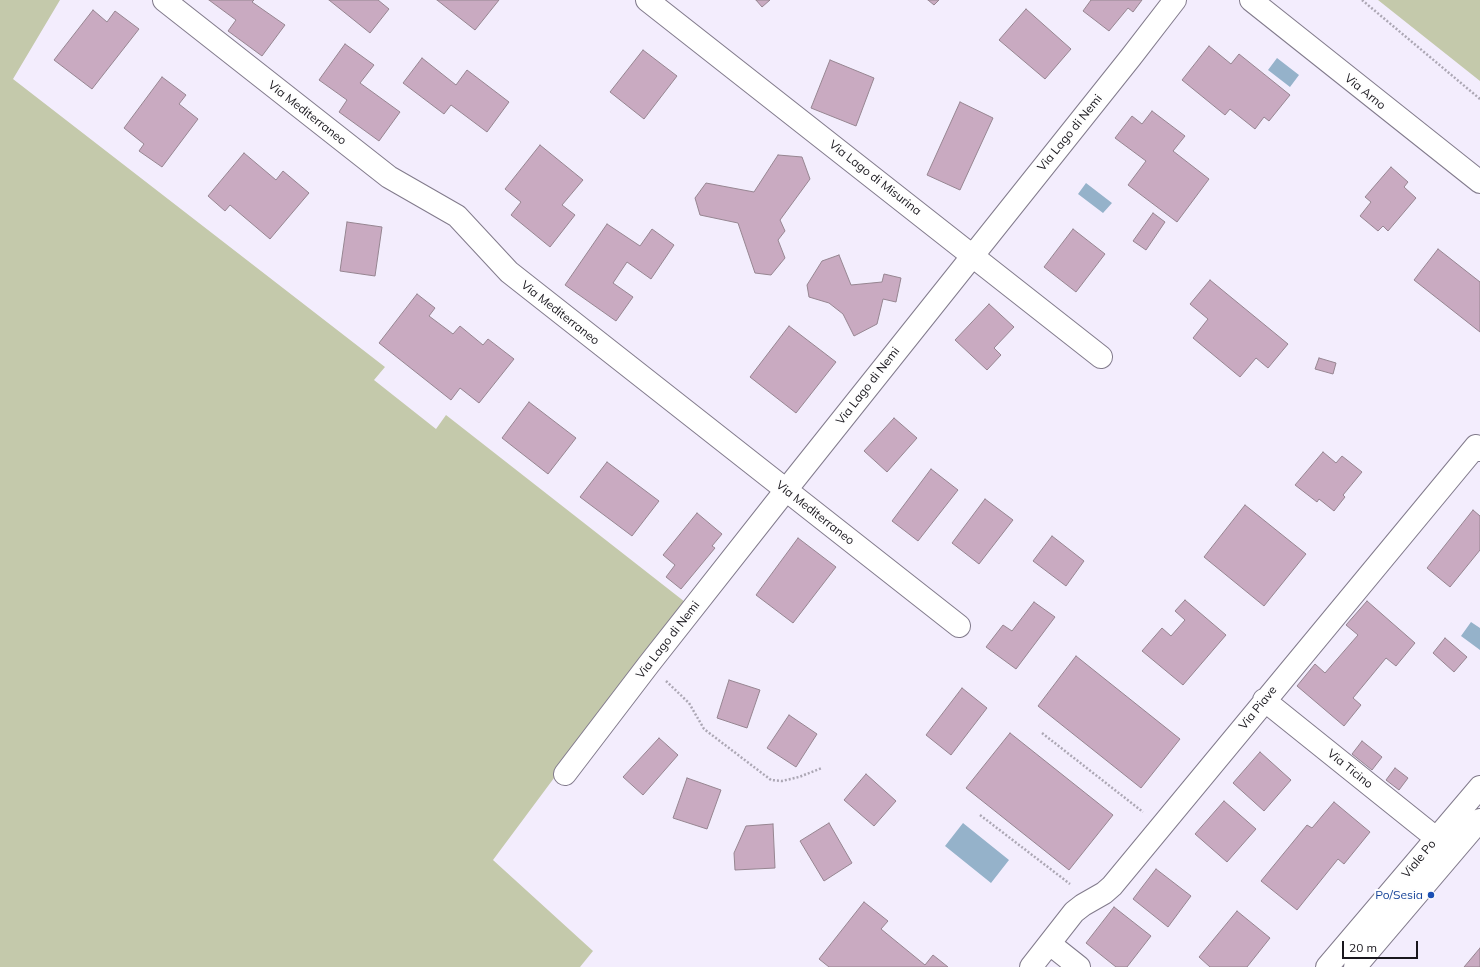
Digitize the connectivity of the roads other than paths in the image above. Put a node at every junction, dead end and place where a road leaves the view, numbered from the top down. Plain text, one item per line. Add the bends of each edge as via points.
1 (164, 0) edge
2 (647, 0) edge
3 (1174, 0) edge
4 (1251, 0) edge
5 (1480, 182) edge
6 (973, 255) junction
7 (1101, 357) dead end
8 (1478, 445) edge
9 (786, 490) junction
10 (958, 626) dead end
11 (1264, 700) junction
12 (565, 774) dead end
13 (1480, 787) edge
14 (1475, 813) edge
15 (1436, 838) junction
16 (1050, 944) junction
17 (1031, 967) edge
18 (1079, 967) edge
19 (1327, 967) edge
20 (1355, 967) edge

1 - 9 street, Via Mediterraneo via 389,177 457,216 509,272
2 - 6 street, Via Lago di Misurina
3 - 6 street, Via Lago di Nemi
4 - 5 street, Via Arno
6 - 7 street, Via Lago di Misurina
6 - 9 street, Via Lago di Nemi
8 - 11 street, Via Piave
9 - 10 street, Via Mediterraneo
9 - 12 street, Via Lago di Nemi
11 - 15 street, Via Ticino
11 - 16 street, Via Piave via 1110,888 1074,912
13 - 14 street, Viale Po
14 - 15 street, Viale Po
14 - 20 street, Viale Po
15 - 19 street, Viale Po
16 - 17 street, Via Piave
16 - 18 street

